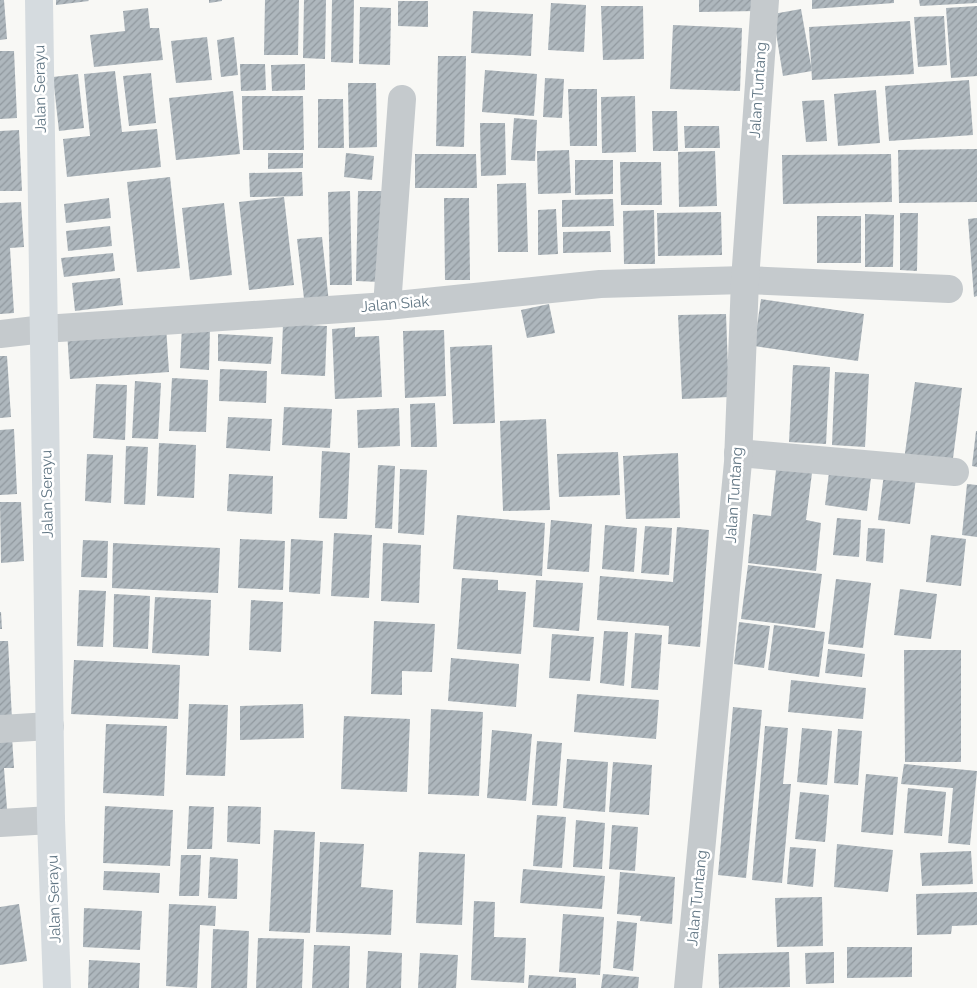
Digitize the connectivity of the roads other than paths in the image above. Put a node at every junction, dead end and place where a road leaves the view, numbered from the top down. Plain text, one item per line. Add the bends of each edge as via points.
1 (39, 0) edge
2 (765, 0) edge
3 (402, 99) dead end
4 (745, 280) junction
5 (949, 289) dead end
6 (387, 306) junction
7 (44, 329) junction
8 (0, 334) edge
9 (738, 453) junction
10 (955, 472) dead end
11 (50, 726) junction
12 (0, 729) edge
13 (51, 820) junction
14 (0, 823) edge
15 (57, 988) edge
16 (688, 988) edge

1 - 7 main road, Jalan Serayu
2 - 4 street, Jalan Tuntang
3 - 6 street
4 - 5 street, Jalan Siak
4 - 6 street, Jalan Siak via 600,284
4 - 9 street, Jalan Tuntang
6 - 7 street, Jalan Siak
7 - 8 street, Jalan Siak
7 - 11 main road, Jalan Serayu
9 - 10 street
9 - 16 street, Jalan Tuntang
11 - 12 street
11 - 13 main road, Jalan Serayu
13 - 14 street
13 - 15 main road, Jalan Serayu

